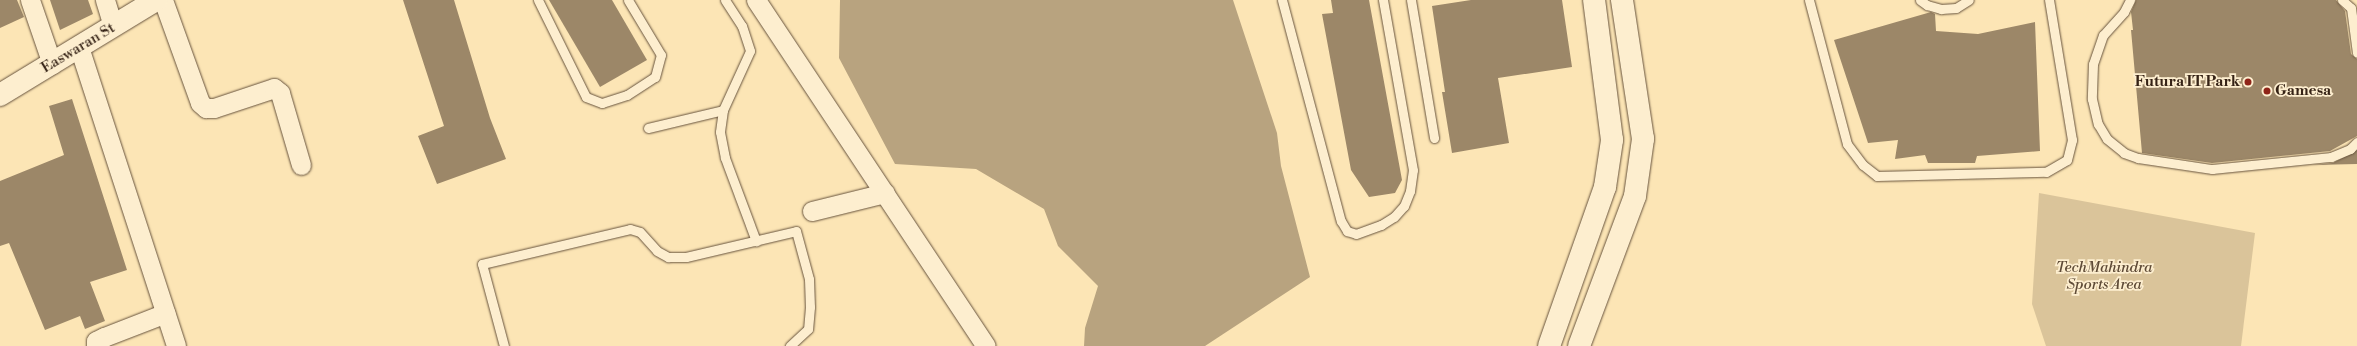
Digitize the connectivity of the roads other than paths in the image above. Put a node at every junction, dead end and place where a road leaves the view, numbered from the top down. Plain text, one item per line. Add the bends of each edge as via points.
1 (30, 0) edge
2 (105, 0) edge
3 (156, 0) edge
4 (163, 0) edge
5 (538, 0) edge
6 (628, 0) edge
7 (725, 0) edge
8 (756, 0) edge
9 (1282, 0) edge
10 (1383, 0) edge
11 (1410, 0) edge
12 (1594, 0) edge
13 (1622, 0) edge
14 (1809, 0) edge
15 (1920, 0) edge
16 (1969, 0) edge
17 (2049, 0) edge
18 (2130, 0) edge
19 (2342, 0) edge
20 (114, 26) junction
21 (79, 47) junction
22 (2357, 53) edge
23 (52, 64) junction
24 (0, 95) edge
25 (723, 110) junction
26 (648, 128) dead end
27 (1434, 138) dead end
28 (2357, 142) edge
29 (301, 165) dead end
30 (885, 193) junction
31 (812, 211) dead end
32 (756, 241) junction
33 (166, 313) junction
34 (1552, 340) edge
35 (96, 346) edge
36 (176, 346) edge
37 (504, 346) edge
38 (790, 346) edge
39 (986, 346) edge
40 (1579, 346) edge

1 - 23 street
2 - 20 street
3 - 20 street, Easwaran St
4 - 29 street via 200,103 206,108 214,108 274,88 280,93
5 - 6 lane via 586,97 602,104 627,94 655,77 661,55
7 - 25 lane via 742,26 750,51
8 - 30 street
9 - 10 lane via 1341,222 1347,231 1356,234 1380,226 1394,217 1404,206 1410,192 1413,170
11 - 27 lane
12 - 34 street via 1612,140 1605,187
13 - 40 street via 1643,139 1635,196
14 - 17 lane via 1847,144 1863,165 1877,176 2046,172 2067,160 2072,140
15 - 16 lane via 1941,9 1956,8
18 - 28 lane via 2124,12 2103,36 2093,64 2092,99 2098,124 2108,139 2124,153 2138,158 2212,169 2331,157 2350,149
19 - 22 lane via 2351,8
20 - 21 street, Easwaran St
21 - 23 street, Easwaran St
21 - 33 street
23 - 24 street, Easwaran St
25 - 26 lane
25 - 32 lane via 720,132 725,158
30 - 31 street
30 - 39 street
32 - 37 lane via 686,257 668,257 657,251 640,232 630,229 482,264
32 - 38 lane via 796,231 809,279 810,307 808,329
33 - 35 street via 104,337 96,341
33 - 36 street
34 - 40 street

